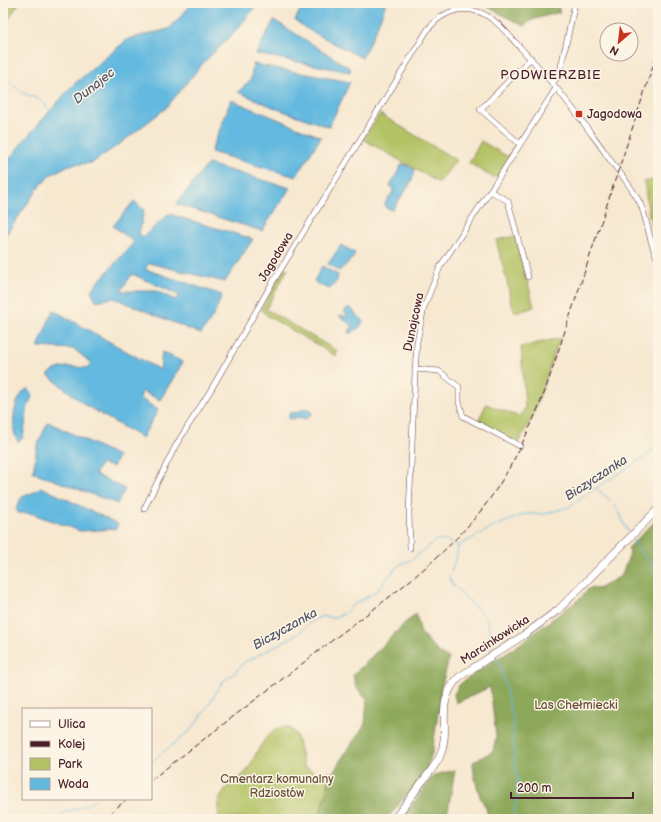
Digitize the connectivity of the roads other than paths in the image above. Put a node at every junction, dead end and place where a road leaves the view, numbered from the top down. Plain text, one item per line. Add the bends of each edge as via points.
1 (575, 3) edge
2 (531, 58) junction
3 (554, 85) junction
4 (520, 144) junction
5 (490, 191) junction
6 (658, 260) edge
7 (528, 277) dead end
8 (415, 369) junction
9 (520, 446) dead end
10 (144, 509) dead end
11 (658, 509) edge
12 (410, 548) dead end
13 (394, 819) edge

1 - 3 street, Dunajcowa
2 - 3 street, Jagodowa
2 - 4 street via 480,109
2 - 10 street, Jagodowa via 501,26 478,12 463,9 445,14 428,29 176,445
3 - 4 street, Dunajcowa
3 - 6 street, Jagodowa via 633,191 644,213
4 - 5 street, Dunajcowa
5 - 7 street via 508,201
5 - 8 street, Dunajcowa via 440,266 424,307
8 - 9 street via 439,371 459,387 459,402 463,416
8 - 12 street, Dunajcowa
11 - 13 street, Marcinkowicka via 558,610 452,684 445,701 443,747 440,756

